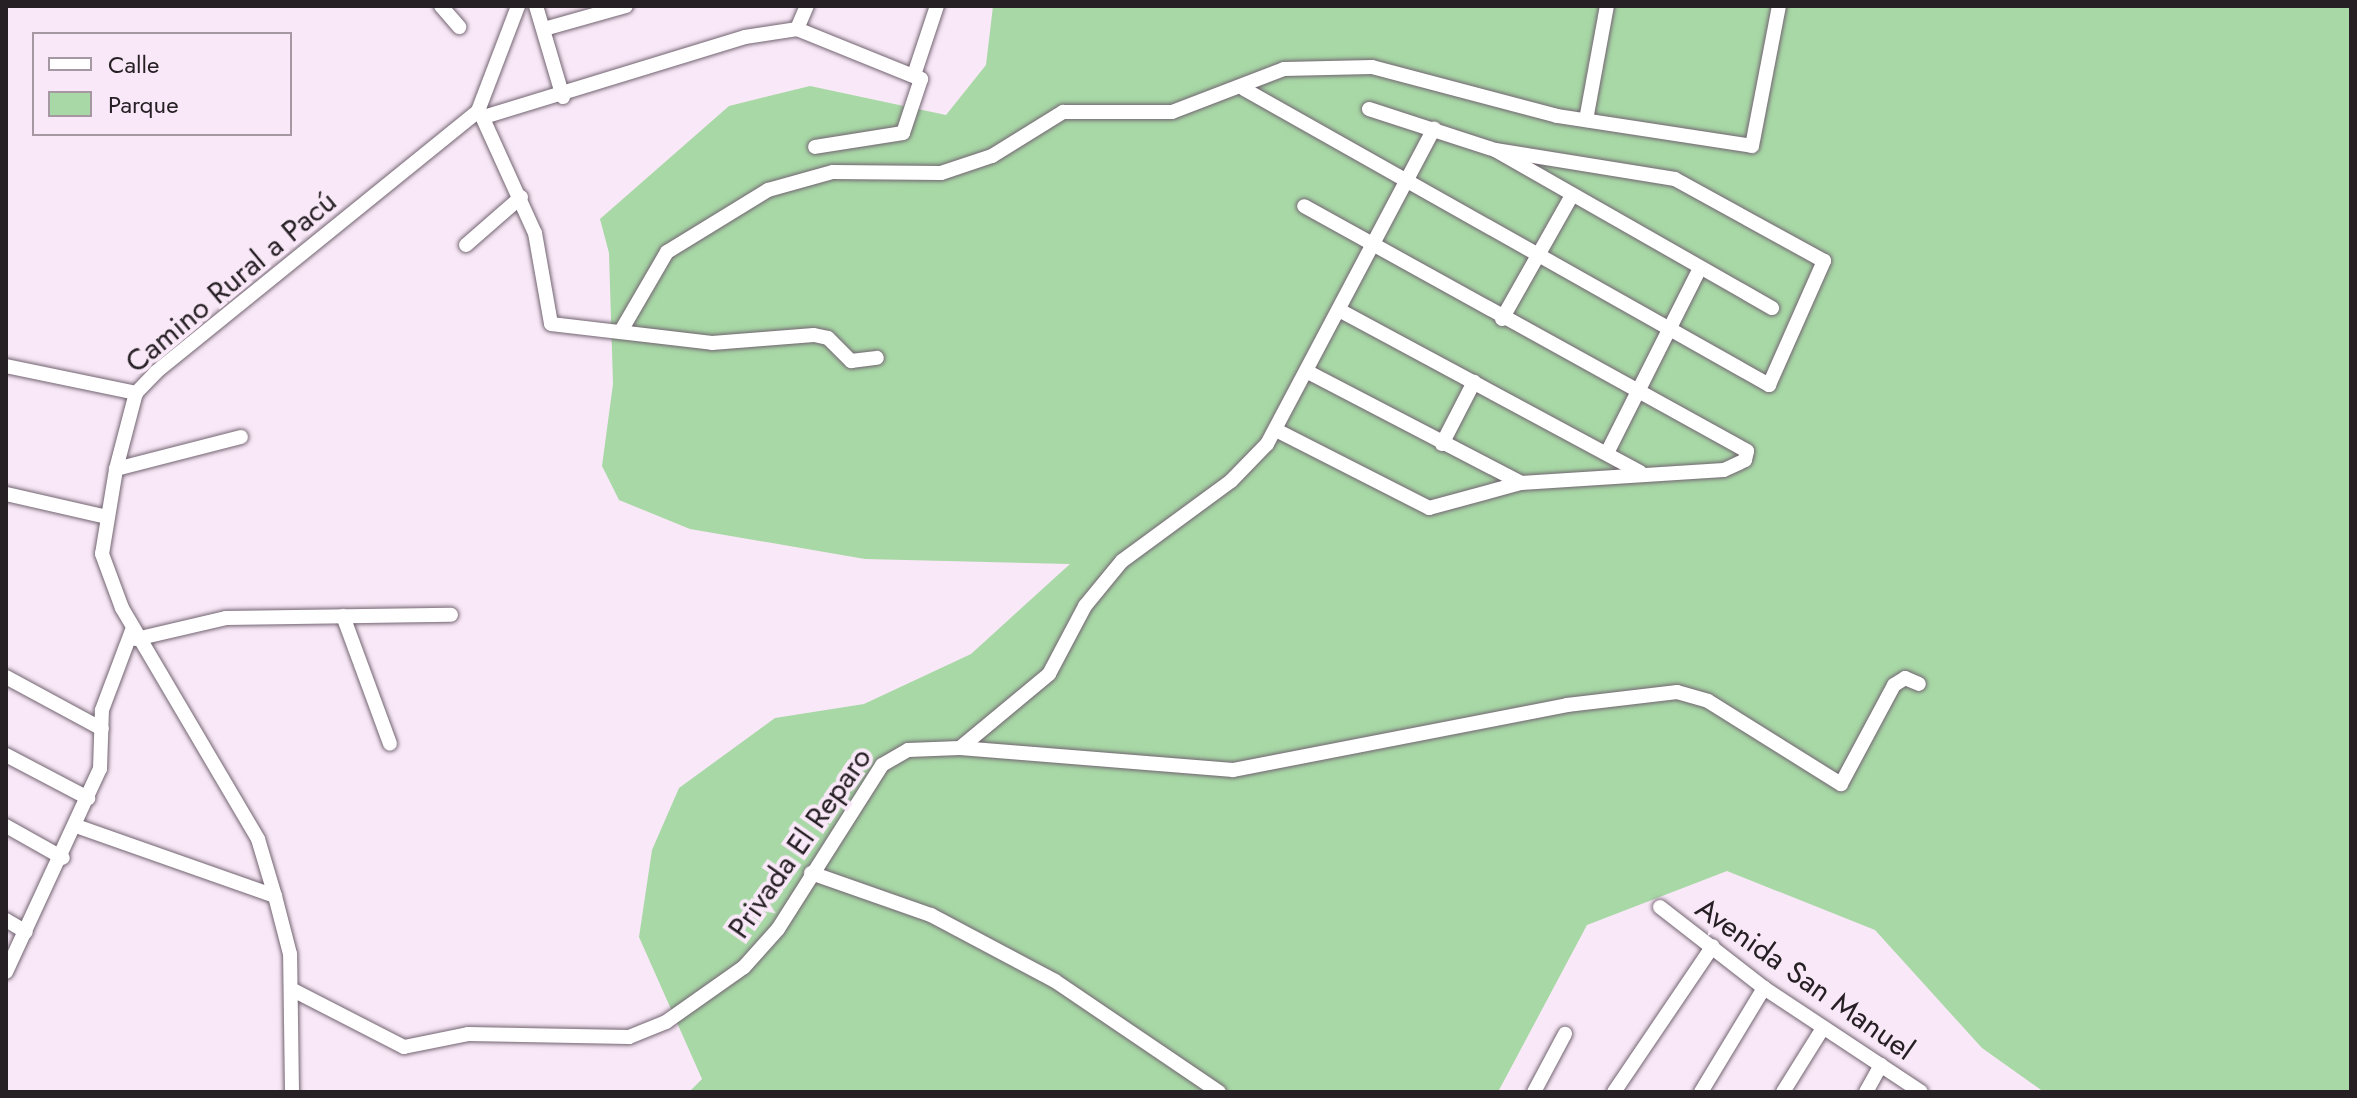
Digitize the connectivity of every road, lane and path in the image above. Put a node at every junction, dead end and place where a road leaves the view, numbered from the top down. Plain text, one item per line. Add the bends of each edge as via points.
1 (441, 6) edge
2 (518, 6) edge
3 (536, 6) edge
4 (626, 6) edge
5 (807, 6) edge
6 (937, 6) edge
7 (1607, 6) edge
8 (1779, 6) edge
9 (459, 27) dead end
10 (544, 29) junction
11 (797, 29) junction
12 (915, 72) junction
13 (1244, 89) junction
14 (563, 97) junction
15 (1369, 109) dead end
16 (483, 114) junction
17 (1586, 120) junction
18 (1434, 128) junction
19 (815, 147) dead end
20 (1495, 150) junction
21 (1406, 184) junction
22 (521, 197) junction
23 (1571, 197) junction
24 (1304, 206) dead end
25 (466, 245) dead end
26 (1372, 247) junction
27 (1538, 258) junction
28 (1699, 270) junction
29 (1772, 308) dead end
30 (1339, 310) junction
31 (1502, 319) junction
32 (621, 331) junction
33 (1669, 332) junction
34 (877, 358) dead end
35 (6, 366) edge
36 (1308, 372) junction
37 (1474, 382) junction
38 (136, 393) junction
39 (1638, 393) junction
40 (1276, 430) junction
41 (241, 437) dead end
42 (1442, 444) junction
43 (1607, 453) junction
44 (116, 469) junction
45 (1640, 472) junction
46 (1521, 483) junction
47 (6, 494) edge
48 (107, 517) junction
49 (451, 615) dead end
50 (343, 616) junction
51 (134, 634) junction
52 (6, 677) edge
53 (1919, 684) dead end
54 (102, 729) junction
55 (390, 744) dead end
56 (960, 748) junction
57 (6, 755) edge
58 (88, 798) junction
59 (6, 826) edge
60 (76, 826) junction
61 (62, 862) junction
62 (811, 873) junction
63 (275, 896) junction
64 (1660, 907) dead end
65 (6, 920) edge
66 (26, 932) junction
67 (1713, 946) junction
68 (6, 972) edge
69 (1764, 988) junction
70 (291, 989) junction
71 (1823, 1028) junction
72 (1565, 1034) dead end
73 (1881, 1065) junction
74 (292, 1092) edge
75 (1219, 1092) edge
76 (1534, 1092) edge
77 (1614, 1092) edge
78 (1701, 1092) edge
79 (1783, 1092) edge
80 (1866, 1092) edge
81 (1921, 1092) edge

1 - 9 street
2 - 16 street, Camino Rural a Pacú
3 - 10 street
4 - 10 street
5 - 11 street
6 - 12 street
7 - 17 street
8 - 17 street via 1752,146
10 - 14 street
11 - 12 street
11 - 14 street via 745,37
12 - 19 street via 921,85 903,133
13 - 17 street via 1284,69 1359,65
13 - 21 street
13 - 32 street via 1152,115 1063,112 992,156 941,173 805,177 736,205 667,252
14 - 16 street
15 - 18 street
16 - 22 street
16 - 38 street, Camino Rural a Pacú
18 - 20 street
18 - 21 street
20 - 23 street
20 - 33 street via 1675,179 1824,261 1769,385
21 - 26 street
21 - 27 street
22 - 25 street
22 - 32 street via 538,243 549,321 566,330
23 - 27 street
23 - 28 street
24 - 26 street
26 - 30 street
26 - 31 street
27 - 31 street
27 - 33 street
28 - 29 street
28 - 33 street
30 - 36 street
30 - 37 street
31 - 39 street
32 - 34 street via 712,343 814,335 828,338 851,361
33 - 39 street
35 - 38 street
36 - 40 street
36 - 42 street
37 - 42 street
37 - 43 street
38 - 44 street, Camino Rural a Pacú
39 - 43 street
39 - 45 street via 1747,451 1745,460 1724,470
40 - 46 street via 1429,508
40 - 56 street via 1231,481 1122,561 1085,606 1049,674
41 - 44 street
42 - 46 street
43 - 45 street
44 - 48 street, Camino Rural a Pacú
45 - 46 street
47 - 48 street
48 - 51 street, Camino Rural a Pacú via 102,554
49 - 50 street
50 - 51 street via 226,618
50 - 55 street
51 - 54 street via 120,647
51 - 63 street, Camino Rural a Pacú via 258,839
52 - 54 street
53 - 56 street, Privada El Reparo via 1905,678 1894,685 1841,784 1708,701 1677,692 1567,705 1233,770
54 - 58 street
56 - 62 street, Privada El Reparo via 908,750 882,765
57 - 58 street
58 - 60 street
59 - 61 street
60 - 61 street
60 - 63 street
61 - 66 street
62 - 70 street, Privada El Reparo via 778,929 744,967 666,1022 614,1041 468,1034 404,1047
62 - 75 street via 907,904 1055,981
63 - 70 street, Camino Rural a Pacú
64 - 67 street, Avenida San Manuel
65 - 66 street
66 - 68 street
67 - 69 street, Avenida San Manuel
67 - 77 street
69 - 71 street, Avenida San Manuel
69 - 78 street
70 - 74 street, Camino Rural a Pacú
71 - 73 street, Avenida San Manuel
71 - 79 street
72 - 76 street
73 - 80 street
73 - 81 street, Avenida San Manuel

